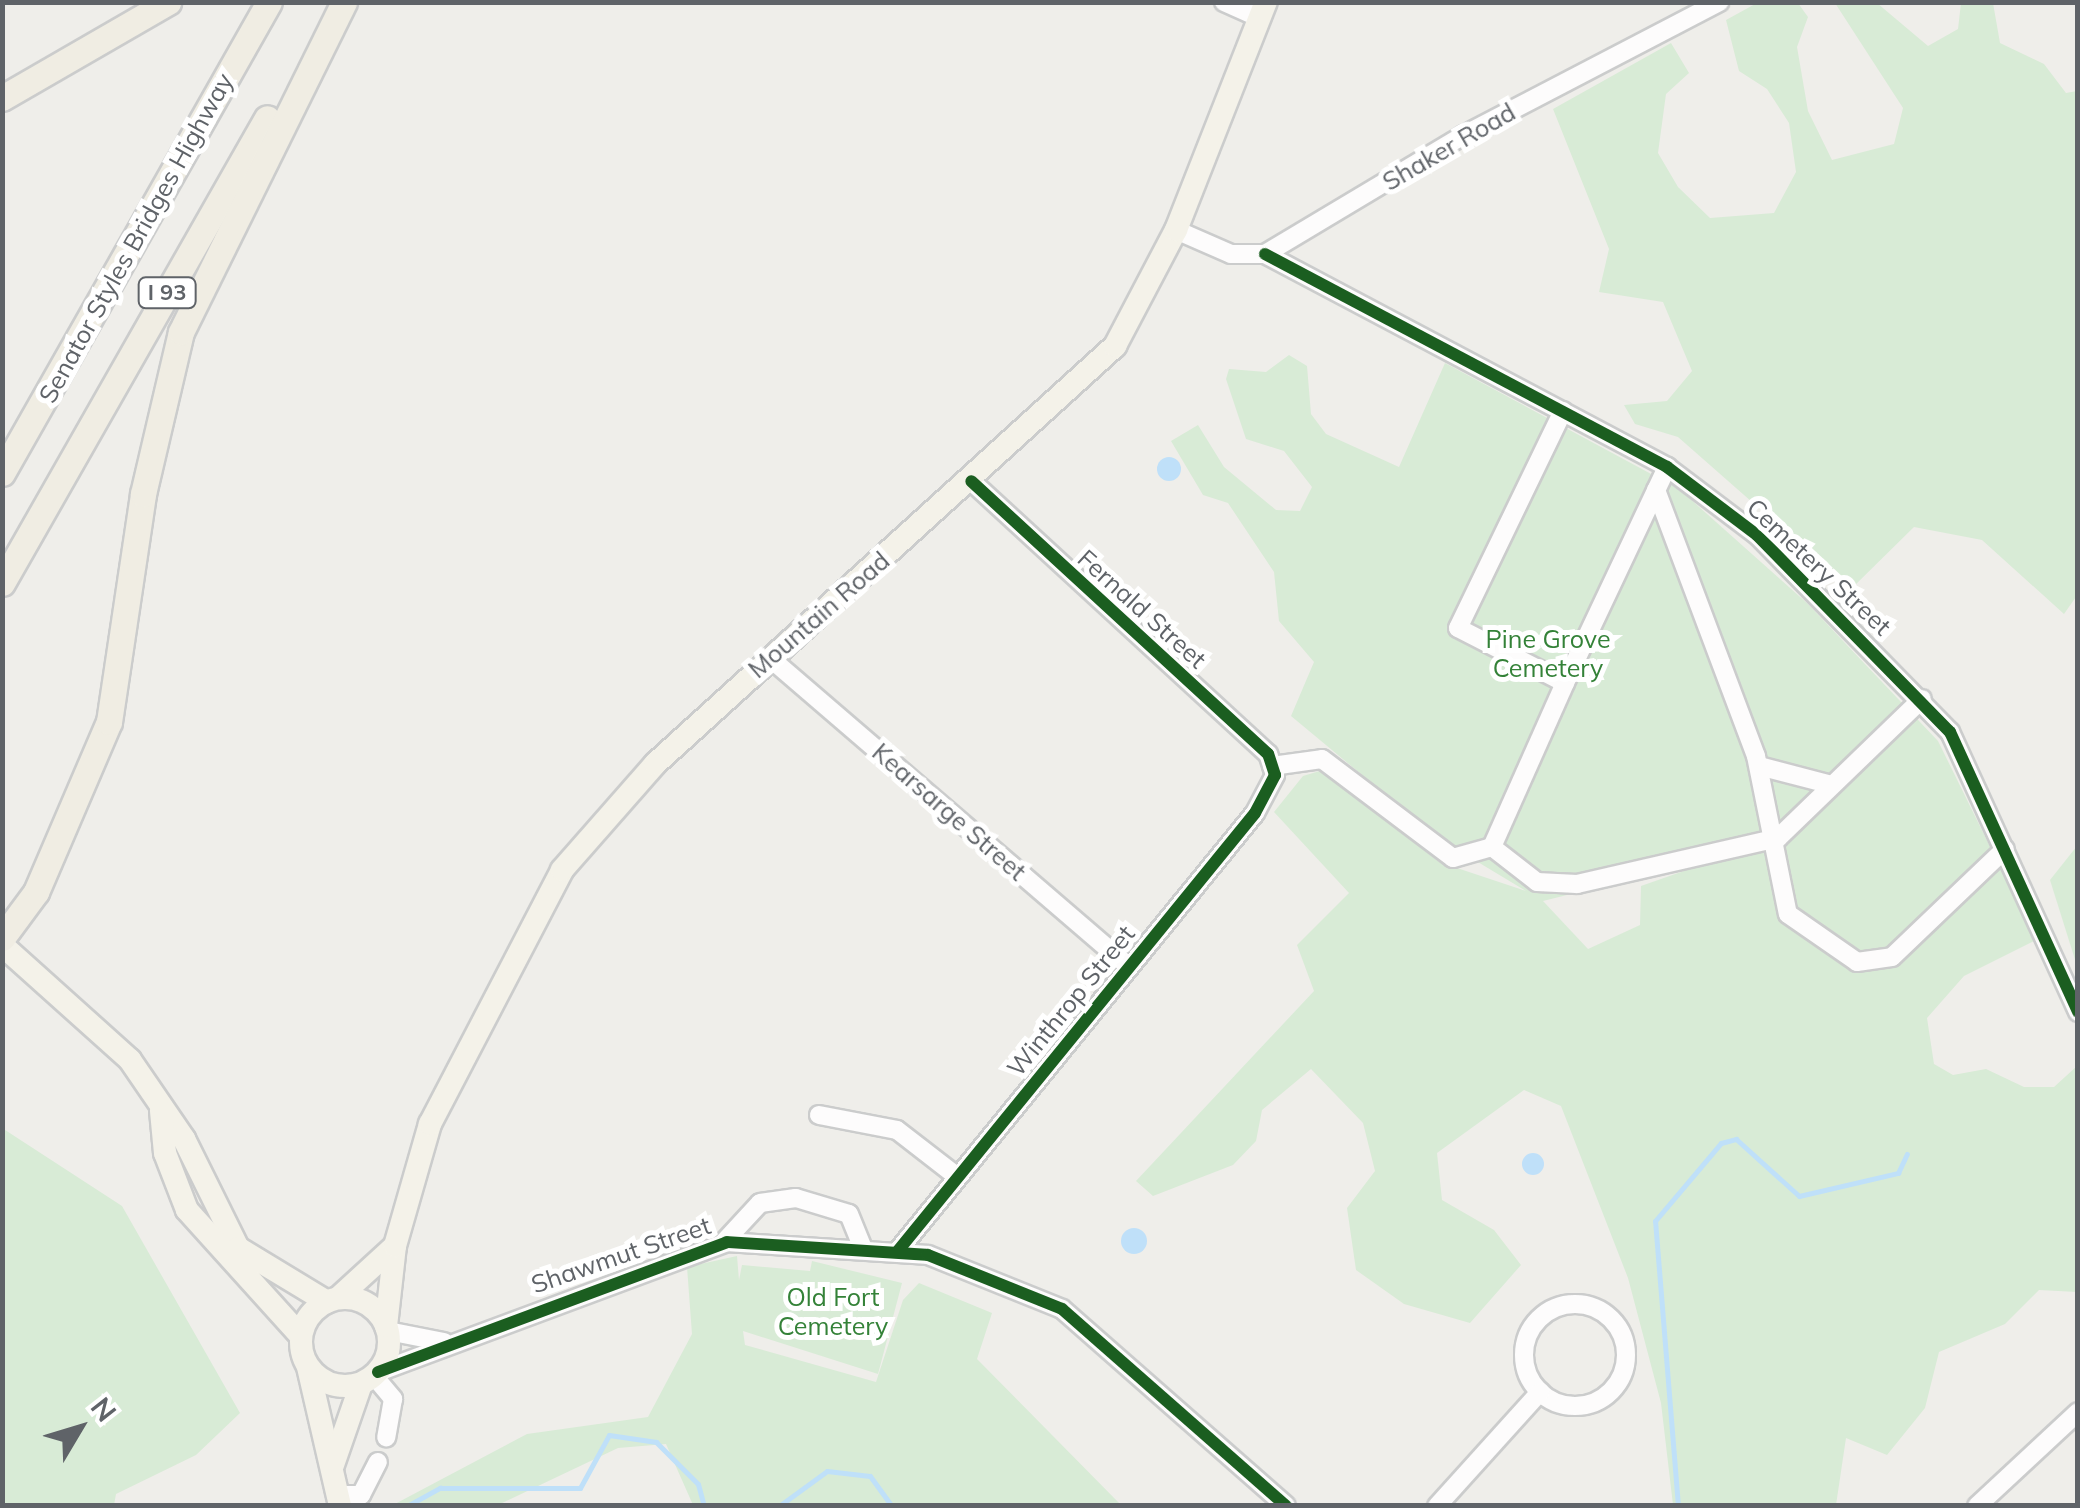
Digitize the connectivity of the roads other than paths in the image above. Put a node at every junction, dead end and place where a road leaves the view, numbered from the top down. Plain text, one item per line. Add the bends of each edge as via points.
1 (168, 2) edge
2 (269, 2) edge
3 (332, 2) edge
4 (344, 2) edge
5 (1224, 2) edge
6 (1720, 2) edge
7 (1263, 10) edge
8 (2, 98) edge
9 (1176, 230) junction
10 (1265, 254) junction
11 (1564, 411) junction
12 (1667, 466) junction
13 (2, 474) edge
14 (971, 481) junction
15 (1656, 490) junction
16 (2, 583) edge
17 (770, 658) junction
18 (1565, 683) junction
19 (1922, 698) junction
20 (1759, 766) junction
21 (1274, 771) junction
22 (1828, 784) junction
23 (1778, 838) junction
24 (1492, 847) junction
25 (2005, 849) junction
26 (2, 942) edge
27 (1128, 966) junction
28 (2078, 1012) edge
29 (162, 1111) junction
30 (819, 1115) dead end
31 (954, 1174) junction
32 (723, 1243) junction
33 (396, 1246) junction
34 (863, 1249) junction
35 (897, 1252) junction
36 (332, 1300) junction
37 (387, 1329) junction
38 (301, 1336) junction
39 (444, 1342) junction
40 (308, 1368) junction
41 (371, 1377) junction
42 (1540, 1392) junction
43 (2078, 1412) edge
44 (386, 1436) dead end
45 (378, 1462) dead end
46 (332, 1468) junction
47 (338, 1500) edge
48 (1286, 1506) edge
49 (1437, 1506) edge
50 (1977, 1506) edge

1 - 8 highway
2 - 13 highway, Senator Styles Bridges Highway / I 93
3 - 16 highway, I 93
4 - 26 highway via 181,332 143,494 110,722 36,892
5 - 7 street
6 - 10 street, Shaker Road via 1464,135
7 - 9 main road, Mountain Road
9 - 10 street via 1231,254
9 - 14 main road, Mountain Road via 1116,346
10 - 11 street, Cemetery Street
11 - 12 street, Cemetery Street
11 - 18 street via 1458,628
12 - 15 street
12 - 19 street, Cemetery Street via 1757,535
14 - 17 main road, Mountain Road
14 - 21 street, Fernald Street
15 - 18 street
15 - 20 street
17 - 27 street, Kearsarge Street
17 - 33 main road, Mountain Road via 655,764 562,870 450,1078
18 - 24 street
19 - 22 street
19 - 25 street, Cemetery Street via 1950,732
20 - 22 street
20 - 23 street
21 - 24 street via 1322,759 1454,858
21 - 27 street, Winthrop Street via 1255,813
22 - 23 street
23 - 24 street via 1577,884 1537,882
23 - 25 street via 1788,914 1857,962 1892,957
25 - 28 street, Cemetery Street
26 - 29 main road via 92,1019
27 - 31 street, Winthrop Street
29 - 36 main road via 238,1248
29 - 38 main road via 165,1153 187,1210
30 - 31 street via 897,1130
31 - 35 street, Winthrop Street
32 - 34 street, Shawmut Street
32 - 34 street via 760,1204 796,1198 849,1214
32 - 39 street, Shawmut Street
33 - 36 main road
33 - 37 main road, Mountain Road
34 - 35 street, Shawmut Street
35 - 48 street, Shawmut Street via 988,1272 1062,1309
36 - 37 main road via 367,1304
36 - 38 main road
37 - 39 street, Shawmut Street
37 - 41 main road
38 - 40 main road
39 - 41 street, Shawmut Street
40 - 41 main road via 332,1385
40 - 46 main road
41 - 44 street via 393,1400
41 - 46 main road
42 - 42 street via 1576,1406 1617,1385 1626,1348 1608,1315 1571,1304 1537,1321 1524,1358
42 - 49 street
43 - 50 street
45 - 47 street via 361,1495
46 - 47 main road

